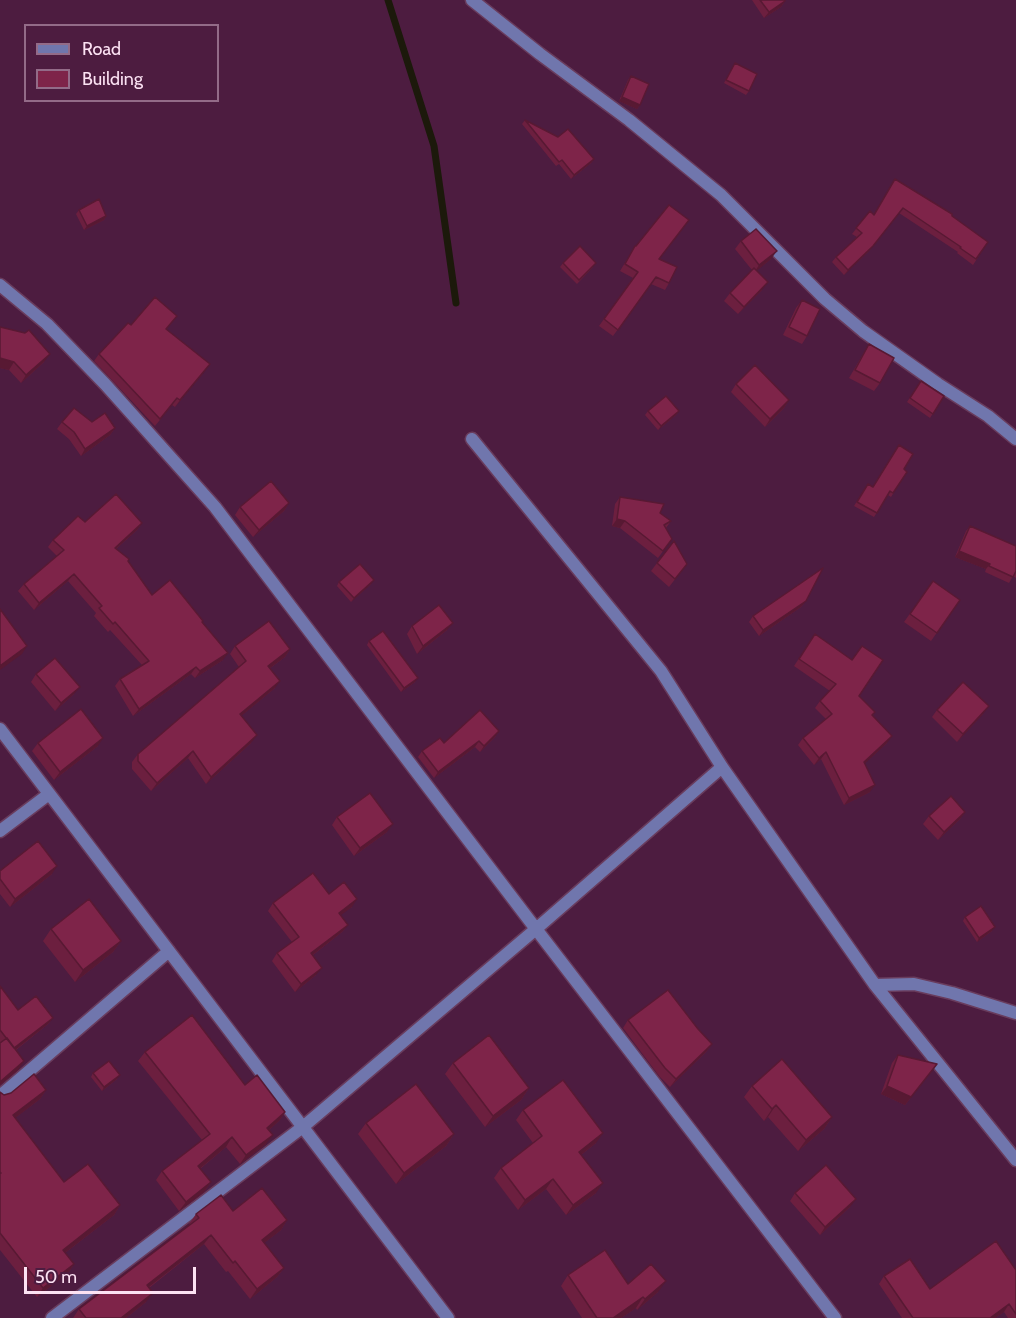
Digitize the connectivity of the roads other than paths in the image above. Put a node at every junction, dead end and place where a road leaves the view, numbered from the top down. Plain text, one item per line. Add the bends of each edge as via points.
1 (472, 0) edge
2 (0, 285) edge
3 (472, 439) dead end
4 (1016, 439) edge
5 (0, 729) edge
6 (722, 767) junction
7 (49, 794) junction
8 (0, 831) edge
9 (536, 929) junction
10 (169, 951) junction
11 (875, 984) junction
12 (1016, 1013) edge
13 (0, 1096) edge
14 (304, 1126) junction
15 (1016, 1160) edge
16 (52, 1318) edge
17 (448, 1318) edge
18 (836, 1318) edge

1 - 4 street via 721,195 825,299 863,331
2 - 9 street via 47,324 215,507
3 - 6 street via 661,671
5 - 7 street
6 - 9 street
6 - 11 street
7 - 8 street
7 - 10 street
9 - 14 street
9 - 18 street
10 - 13 street
10 - 14 street
11 - 12 street via 914,984
11 - 15 street
14 - 16 street
14 - 17 street

